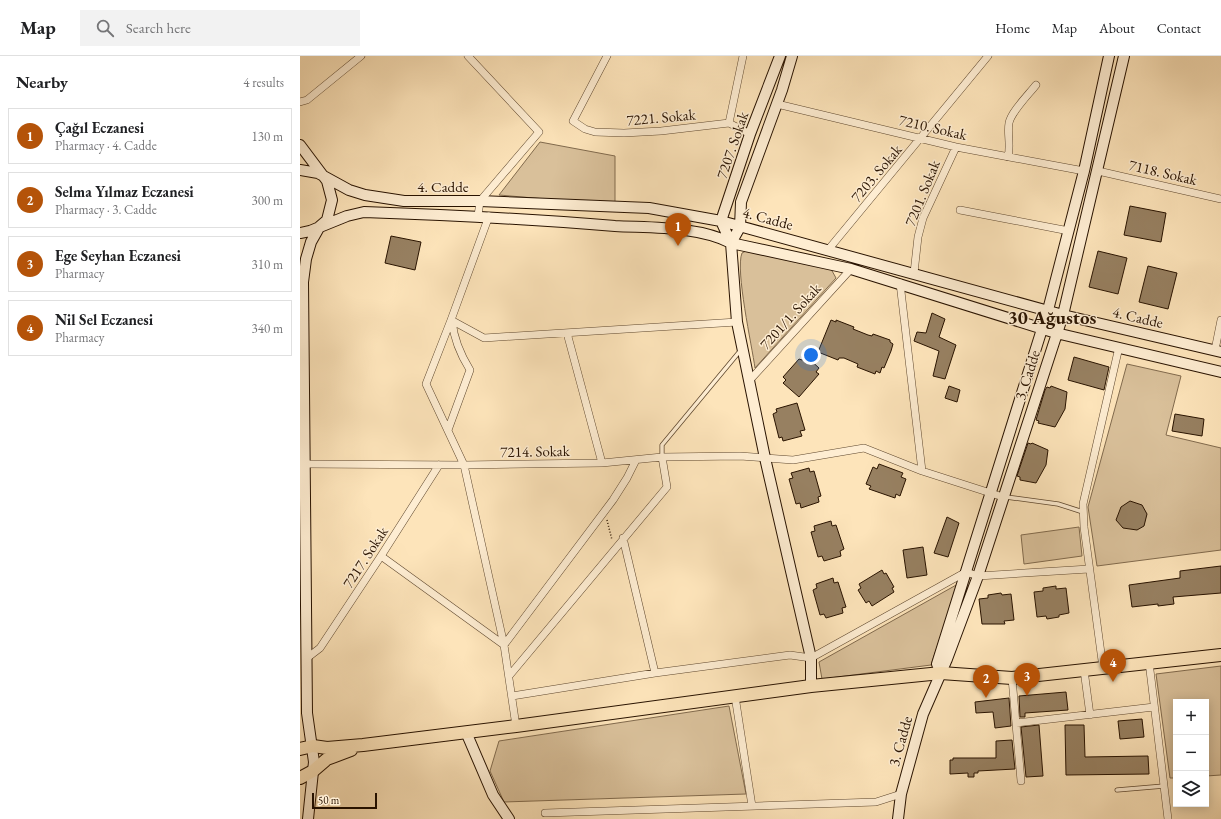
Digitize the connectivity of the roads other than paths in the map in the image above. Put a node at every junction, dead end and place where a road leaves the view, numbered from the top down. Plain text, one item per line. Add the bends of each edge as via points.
1 (361, 56) edge
2 (468, 56) edge
3 (607, 56) edge
4 (743, 56) edge
5 (780, 56) edge
6 (792, 56) edge
7 (988, 56) edge
8 (1108, 56) edge
9 (1124, 56) edge
10 (1036, 85) dead end
11 (300, 102) edge
12 (777, 104) junction
13 (729, 123) junction
14 (750, 134) junction
15 (922, 138) junction
16 (300, 144) edge
17 (956, 147) junction
18 (1008, 157) junction
19 (300, 170) edge
20 (1084, 171) junction
21 (1098, 171) junction
22 (324, 176) junction
23 (1221, 199) edge
24 (480, 201) junction
25 (960, 210) dead end
26 (478, 216) junction
27 (489, 216) junction
28 (721, 221) junction
29 (320, 226) junction
30 (740, 227) junction
31 (1069, 231) junction
32 (300, 233) edge
33 (731, 243) junction
34 (828, 250) junction
35 (851, 269) junction
36 (914, 273) junction
37 (900, 283) junction
38 (1048, 310) junction
39 (1063, 315) junction
40 (451, 320) junction
41 (1221, 320) edge
42 (737, 322) junction
43 (1042, 329) junction
44 (567, 333) junction
45 (1056, 333) junction
46 (1119, 347) junction
47 (742, 348) junction
48 (1218, 351) edge
49 (1221, 372) edge
50 (749, 381) junction
51 (448, 430) junction
52 (662, 457) junction
53 (765, 458) junction
54 (636, 460) junction
55 (602, 463) junction
56 (305, 464) junction
57 (439, 465) junction
58 (464, 465) junction
59 (922, 471) junction
60 (990, 493) junction
61 (1003, 497) junction
62 (1083, 512) junction
63 (623, 538) junction
64 (382, 556) junction
65 (1089, 568) junction
66 (966, 572) junction
67 (978, 576) junction
68 (504, 645) junction
69 (1221, 655) edge
70 (307, 658) junction
71 (811, 658) junction
72 (1148, 662) junction
73 (1103, 668) junction
74 (1084, 670) junction
75 (655, 673) junction
76 (940, 673) junction
77 (509, 676) junction
78 (1012, 678) junction
79 (811, 686) junction
80 (512, 696) junction
81 (735, 696) junction
82 (1154, 707) junction
83 (1090, 715) junction
84 (1016, 723) junction
85 (516, 726) junction
86 (466, 732) junction
87 (363, 745) junction
88 (312, 746) junction
89 (300, 749) edge
90 (313, 771) junction
91 (300, 778) edge
92 (1021, 780) dead end
93 (1165, 786) junction
94 (1117, 790) dead end
95 (901, 794) junction
96 (752, 806) junction
97 (545, 813) dead end
98 (308, 819) edge
99 (509, 819) edge
100 (898, 819) edge
101 (1168, 819) edge

1 - 11 street via 307,100
2 - 24 street via 539,132
3 - 13 street, 7221. Sokak via 574,121 585,129 624,133
4 - 13 street
5 - 14 street, 7207. Sokak
6 - 12 street, 7207. Sokak
7 - 15 street, 7203. Sokak
8 - 20 street, 3. Cadde
9 - 21 street, 3. Cadde
10 - 18 street via 1011,116 1008,129
12 - 15 street, 7210. Sokak
12 - 30 street, 7207. Sokak via 741,202
13 - 14 street
14 - 28 street, 7207. Sokak
15 - 17 street, 7210. Sokak
15 - 34 street, 7203. Sokak
16 - 22 street
17 - 18 street, 7210. Sokak
17 - 36 street, 7201. Sokak via 923,218
18 - 20 street, 7210. Sokak
19 - 22 street, 4. Cadde
20 - 31 street, 3. Cadde
21 - 23 street, 7118. Sokak
21 - 39 street, 3. Cadde
22 - 24 street, 4. Cadde via 365,196 404,201
22 - 29 street via 330,187 332,200 330,214
24 - 26 street
24 - 28 street, 4. Cadde via 650,208
25 - 31 street
26 - 27 street, 4. Cadde
26 - 29 street, 4. Cadde via 364,212
27 - 33 street, 4. Cadde via 650,226 719,237
27 - 40 street
28 - 30 street, 4. Cadde
28 - 33 street
29 - 32 street, 4. Cadde
29 - 56 street via 311,242 303,282
30 - 33 street
30 - 34 street, 4. Cadde
31 - 38 street, 3. Cadde
33 - 35 street, 4. Cadde
33 - 42 street
34 - 36 street, 4. Cadde
35 - 37 street, 4. Cadde
35 - 50 street, 7201/1. Sokak
36 - 38 street, 4. Cadde
37 - 43 street, 4. Cadde
37 - 59 street
38 - 39 street, 4. Cadde
38 - 43 street, 3. Cadde
39 - 45 street, 3. Cadde
39 - 48 street, 4. Cadde
40 - 44 street via 484,338
40 - 51 street via 460,355 470,370
40 - 51 street via 426,384
41 - 48 street
42 - 44 street
42 - 47 street
43 - 45 street, 4. Cadde
43 - 60 street, 3. Cadde
44 - 55 street
45 - 46 street, 4. Cadde
45 - 61 street, 3. Cadde
46 - 49 street, 4. Cadde
46 - 62 street
47 - 50 street
47 - 52 lane via 662,445
50 - 53 street
51 - 58 street
52 - 53 street, 7214. Sokak
52 - 54 street, 7214. Sokak
52 - 63 street via 667,487
53 - 59 street, 7214. Sokak via 793,460 864,448
53 - 71 street
54 - 55 street, 7214. Sokak
54 - 68 street via 605,511
55 - 58 street, 7214. Sokak
56 - 57 street, 7214. Sokak
56 - 70 street
57 - 58 street, 7214. Sokak
57 - 64 street, 7217. Sokak
58 - 68 street
59 - 60 street, 7214. Sokak
60 - 61 street, 7214. Sokak
60 - 66 street, 3. Cadde
61 - 62 lane via 1058,504
61 - 67 street, 3. Cadde
62 - 65 street
63 - 75 street
63 - 77 street
64 - 68 street
64 - 70 street, 7217. Sokak via 320,648
65 - 67 street
65 - 73 street
66 - 67 street
66 - 71 street
66 - 76 street, 3. Cadde via 937,664
67 - 76 street, 3. Cadde
68 - 77 street
69 - 72 main road
70 - 88 street via 307,714
71 - 75 street via 790,656
71 - 79 street
72 - 73 main road
72 - 82 street
73 - 74 main road
74 - 78 main road
74 - 83 street
75 - 80 street
76 - 78 main road
76 - 79 main road
76 - 95 street, 3. Cadde via 923,714
77 - 80 street
78 - 84 street
79 - 81 main road
80 - 85 street
81 - 85 main road
81 - 96 street
82 - 83 street
82 - 93 street
83 - 84 street
84 - 92 street
85 - 86 main road
86 - 87 main road
86 - 99 street via 493,795
87 - 88 main road via 327,748
87 - 90 main road via 327,759
88 - 89 main road
88 - 90 street
90 - 91 main road
90 - 98 street
93 - 94 lane
93 - 101 street
95 - 96 street via 876,802
95 - 100 street, 3. Cadde
96 - 97 street

